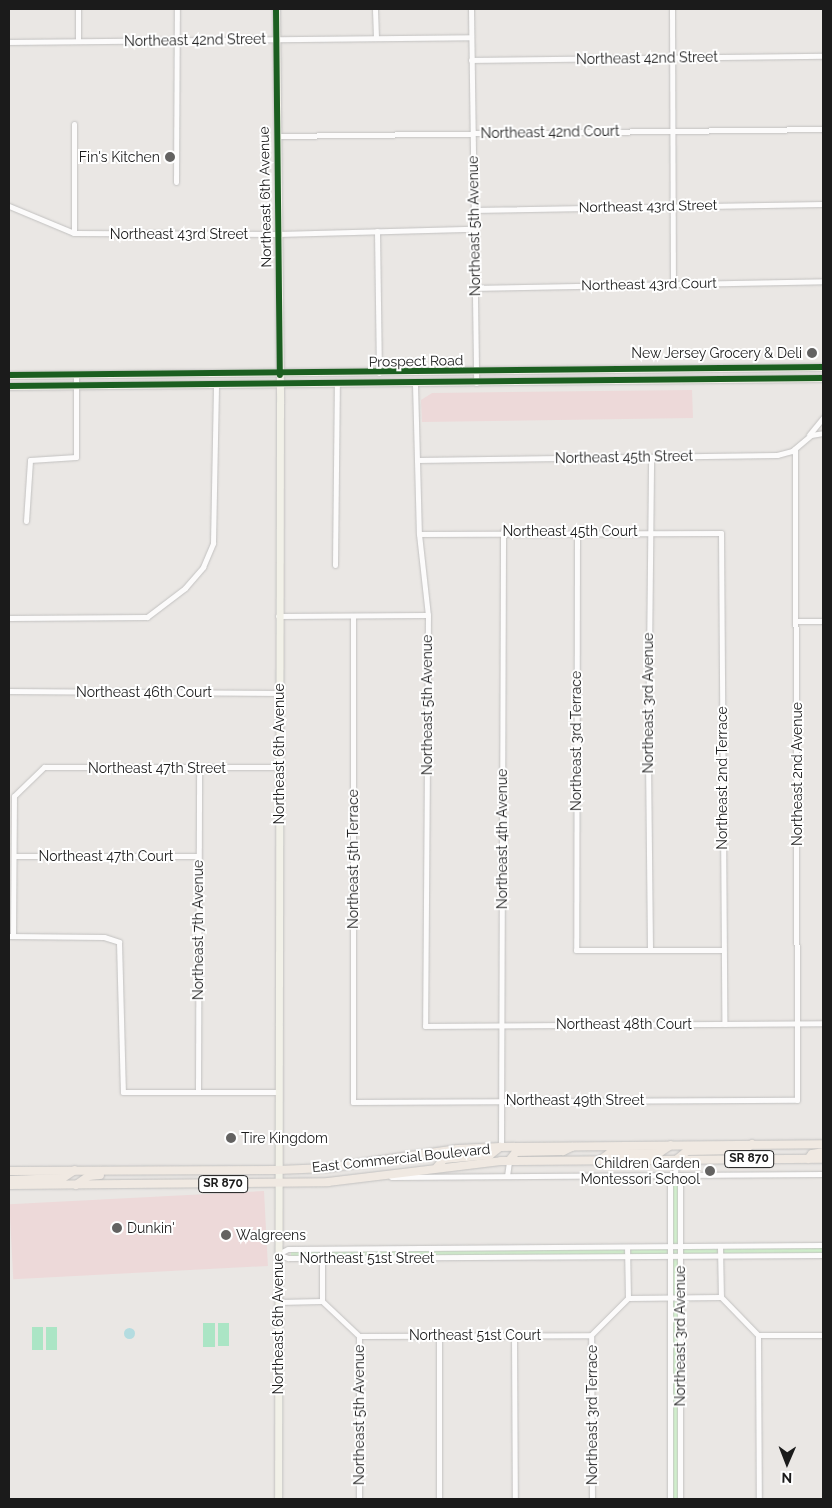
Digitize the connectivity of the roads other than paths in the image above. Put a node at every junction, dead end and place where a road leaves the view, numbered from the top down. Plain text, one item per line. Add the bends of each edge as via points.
1 (78, 9) edge
2 (177, 9) edge
3 (276, 9) edge
4 (375, 9) edge
5 (471, 9) edge
6 (672, 9) edge
7 (471, 37) junction
8 (376, 38) junction
9 (276, 39) junction
10 (177, 40) junction
11 (78, 41) junction
12 (9, 42) edge
13 (823, 56) edge
14 (672, 58) junction
15 (471, 60) junction
16 (74, 124) dead end
17 (823, 129) edge
18 (672, 131) junction
19 (472, 133) junction
20 (277, 136) junction
21 (176, 182) dead end
22 (823, 204) edge
23 (9, 206) edge
24 (673, 206) junction
25 (473, 210) junction
26 (474, 229) junction
27 (377, 231) junction
28 (74, 233) junction
29 (278, 234) junction
30 (823, 281) edge
31 (673, 282) junction
32 (474, 288) junction
33 (823, 367) edge
34 (673, 369) junction
35 (476, 372) junction
36 (379, 374) junction
37 (9, 375) edge
38 (76, 375) junction
39 (280, 375) junction
40 (823, 378) edge
41 (673, 380) junction
42 (476, 383) junction
43 (415, 384) junction
44 (337, 385) junction
45 (9, 386) edge
46 (76, 386) junction
47 (216, 386) junction
48 (280, 386) junction
49 (823, 418) edge
50 (823, 433) edge
51 (809, 436) junction
52 (795, 449) junction
53 (652, 457) junction
54 (417, 460) junction
55 (26, 521) dead end
56 (503, 531) junction
57 (649, 531) junction
58 (577, 532) junction
59 (721, 532) joint
60 (419, 534) junction
61 (335, 565) dead end
62 (428, 615) junction
63 (278, 616) junction
64 (353, 617) junction
65 (9, 618) edge
66 (796, 621) junction
67 (823, 621) edge
68 (9, 691) edge
69 (279, 693) junction
70 (279, 767) junction
71 (199, 768) junction
72 (14, 856) junction
73 (198, 856) junction
74 (11, 936) edge
75 (650, 950) junction
76 (722, 950) junction
77 (823, 1023) edge
78 (724, 1024) junction
79 (799, 1024) junction
80 (502, 1025) junction
81 (425, 1026) joint
82 (198, 1091) junction
83 (278, 1092) junction
84 (501, 1100) junction
85 (798, 1100) joint
86 (353, 1102) joint
87 (752, 1144) junction
88 (823, 1144) edge
89 (672, 1145) junction
90 (573, 1146) junction
91 (501, 1147) junction
92 (823, 1152) edge
93 (808, 1159) junction
94 (823, 1159) edge
95 (600, 1160) junction
96 (676, 1160) junction
97 (509, 1161) junction
98 (437, 1167) junction
99 (76, 1170) junction
100 (156, 1170) junction
101 (278, 1170) junction
102 (9, 1171) edge
103 (823, 1174) edge
104 (675, 1175) junction
105 (507, 1176) junction
106 (369, 1178) junction
107 (9, 1180) edge
108 (278, 1184) junction
109 (9, 1185) edge
110 (76, 1185) junction
111 (823, 1245) edge
112 (502, 1247) junction
113 (670, 1247) junction
114 (680, 1247) junction
115 (720, 1247) junction
116 (627, 1248) junction
117 (322, 1249) junction
118 (278, 1254) junction
119 (823, 1255) edge
120 (628, 1256) junction
121 (670, 1256) junction
122 (680, 1256) junction
123 (720, 1256) junction
124 (502, 1257) junction
125 (322, 1258) junction
126 (721, 1297) junction
127 (628, 1298) junction
128 (670, 1298) junction
129 (680, 1298) junction
130 (322, 1301) junction
131 (278, 1302) junction
132 (514, 1335) junction
133 (591, 1335) junction
134 (758, 1335) junction
135 (823, 1335) edge
136 (359, 1336) junction
137 (439, 1336) junction
138 (670, 1474) junction
139 (680, 1474) junction
140 (278, 1499) edge
141 (359, 1499) edge
142 (439, 1499) edge
143 (515, 1499) edge
144 (592, 1499) edge
145 (670, 1499) edge
146 (680, 1499) edge
147 (759, 1499) edge

1 - 11 street
2 - 10 street
3 - 9 main road, Northeast 6th Avenue
4 - 8 street
5 - 7 street, Northeast 5th Avenue
6 - 14 street
7 - 8 street, Northeast 42nd Street
7 - 15 street, Northeast 5th Avenue
8 - 9 street, Northeast 42nd Street
9 - 10 street, Northeast 42nd Street
9 - 20 main road, Northeast 6th Avenue
10 - 11 street, Northeast 42nd Street
10 - 21 street
11 - 12 street, Northeast 42nd Street
13 - 14 street, Northeast 42nd Street
14 - 15 street, Northeast 42nd Street
14 - 18 street
15 - 19 street, Northeast 5th Avenue
16 - 28 street
17 - 18 street, Northeast 42nd Court
18 - 19 street, Northeast 42nd Court
18 - 24 street
19 - 20 street, Northeast 42nd Court
19 - 25 street, Northeast 5th Avenue
20 - 29 main road, Northeast 6th Avenue
22 - 24 street, Northeast 43rd Street
23 - 28 street, Northeast 43rd Street
24 - 25 street, Northeast 43rd Street
24 - 31 street
25 - 26 street, Northeast 5th Avenue
26 - 27 street, Northeast 43rd Street
26 - 32 street, Northeast 5th Avenue
27 - 29 street, Northeast 43rd Street
27 - 36 street
28 - 29 street, Northeast 43rd Street
29 - 39 main road, Northeast 6th Avenue
30 - 31 street, Northeast 43rd Court
31 - 32 street, Northeast 43rd Court
32 - 35 street, Northeast 5th Avenue
33 - 34 main road, Prospect Road
34 - 35 main road, Prospect Road
34 - 41 main road
35 - 36 main road, Prospect Road
35 - 42 street, Northeast 5th Avenue
36 - 39 main road, Prospect Road
37 - 38 main road, Prospect Road
38 - 39 main road, Prospect Road
38 - 46 street
39 - 48 main road, Northeast 6th Avenue
40 - 41 main road, Prospect Road
41 - 42 main road, Prospect Road
42 - 43 main road, Prospect Road
43 - 44 main road, Prospect Road
43 - 54 street, Northeast 5th Avenue
44 - 48 main road, Prospect Road
44 - 61 street
45 - 46 main road, Prospect Road
46 - 47 main road, Prospect Road
46 - 55 street via 76,457 30,460
47 - 48 main road, Prospect Road
47 - 65 street via 214,543 203,567 185,588 147,617
48 - 63 main road, Northeast 6th Avenue
49 - 51 street
50 - 51 street
51 - 52 street, Northeast 45th Street
52 - 53 street, Northeast 45th Street via 777,455
52 - 66 street, Northeast 2nd Avenue
53 - 54 street, Northeast 45th Street
53 - 57 street, Northeast 3rd Avenue
54 - 60 street, Northeast 5th Avenue
56 - 58 street, Northeast 45th Court
56 - 60 street, Northeast 45th Court
56 - 80 street, Northeast 4th Avenue
57 - 58 street, Northeast 45th Court
57 - 59 street, Northeast 45th Court
57 - 75 street, Northeast 3rd Avenue
58 - 75 street, Northeast 3rd Terrace via 576,950
59 - 76 street, Northeast 2nd Terrace
60 - 62 street, Northeast 5th Avenue
62 - 64 street
62 - 81 street, Northeast 5th Avenue
63 - 64 street
63 - 69 main road, Northeast 6th Avenue
64 - 86 street, Northeast 5th Terrace
66 - 67 street
66 - 79 street, Northeast 2nd Avenue
68 - 69 street, Northeast 46th Court
69 - 70 main road, Northeast 6th Avenue
70 - 71 street, Northeast 47th Street
70 - 83 main road, Northeast 6th Avenue
71 - 72 street, Northeast 47th Street via 44,767 14,796
71 - 73 street, Northeast 7th Avenue
72 - 73 street, Northeast 47th Court
72 - 74 street
73 - 82 street, Northeast 7th Avenue
74 - 82 street via 104,937 119,942 122,1092
75 - 76 street
76 - 78 street, Northeast 2nd Terrace
77 - 79 street, Northeast 48th Court
78 - 79 street, Northeast 48th Court
78 - 80 street, Northeast 48th Court
79 - 85 street, Northeast 2nd Avenue
80 - 81 street, Northeast 48th Court
80 - 84 street, Northeast 4th Avenue
82 - 83 street
83 - 101 main road, Northeast 6th Avenue
84 - 85 street, Northeast 49th Street
84 - 86 street, Northeast 49th Street
84 - 91 street, Northeast 4th Avenue
87 - 88 main road, East Commercial Boulevard / SR 870
87 - 89 main road, East Commercial Boulevard / SR 870
87 - 96 main road via 744,1150 687,1151
89 - 90 main road, East Commercial Boulevard / SR 870
89 - 95 main road via 659,1153 608,1154
90 - 91 main road, East Commercial Boulevard / SR 870
90 - 97 main road via 563,1151 516,1152
91 - 98 main road via 486,1156 444,1159
91 - 101 main road, East Commercial Boulevard / SR 870 via 458,1149 327,1168
92 - 93 main road via 812,1154
93 - 94 main road, East Commercial Boulevard / SR 870
93 - 96 main road, East Commercial Boulevard / SR 870
95 - 96 main road, East Commercial Boulevard / SR 870
95 - 97 main road, East Commercial Boulevard / SR 870
96 - 104 street, Northeast 3rd Avenue
97 - 98 main road, East Commercial Boulevard / SR 870
97 - 105 street
98 - 106 main road, East Commercial Boulevard / SR 870
99 - 100 main road, East Commercial Boulevard / SR 870
99 - 102 main road, East Commercial Boulevard / SR 870
99 - 107 main road via 63,1178
100 - 101 main road, East Commercial Boulevard / SR 870
100 - 110 main road via 143,1175 89,1176
101 - 108 main road, Northeast 6th Avenue
103 - 104 street
104 - 105 street
104 - 113 street, Northeast 3rd Avenue via 670,1182
104 - 114 street, Northeast 3rd Avenue via 680,1182
105 - 106 street
106 - 108 main road, East Commercial Boulevard / SR 870
108 - 110 main road, East Commercial Boulevard / SR 870
108 - 118 main road, Northeast 6th Avenue
109 - 110 main road, East Commercial Boulevard / SR 870
111 - 115 street, Northeast 51st Street
112 - 116 street, Northeast 51st Street
112 - 117 street, Northeast 51st Street
112 - 124 street
113 - 114 street, Northeast 51st Street
113 - 116 street, Northeast 51st Street
113 - 121 street, Northeast 3rd Avenue
114 - 115 street, Northeast 51st Street
114 - 122 street, Northeast 3rd Avenue
115 - 123 street
116 - 120 street
117 - 118 street, Northeast 51st Street via 288,1249
117 - 125 street
118 - 125 street, Northeast 51st Street via 288,1258
118 - 131 main road, Northeast 6th Avenue
119 - 123 street, Northeast 51st Street
120 - 121 street, Northeast 51st Street
120 - 124 street, Northeast 51st Street
120 - 127 street
121 - 122 street, Northeast 51st Street
121 - 128 street, Northeast 3rd Avenue
122 - 123 street, Northeast 51st Street
122 - 129 street, Northeast 3rd Avenue
123 - 126 street
124 - 125 street, Northeast 51st Street
125 - 130 street
126 - 129 street
126 - 134 street
127 - 128 street
127 - 133 street, Northeast 3rd Terrace
128 - 129 street
128 - 138 street, Northeast 3rd Avenue
129 - 139 street, Northeast 3rd Avenue
130 - 131 street
130 - 136 street, Northeast 5th Avenue
131 - 140 main road, Northeast 6th Avenue
132 - 133 street, Northeast 51st Court
132 - 137 street, Northeast 51st Court
132 - 143 street
133 - 144 street, Northeast 3rd Terrace
134 - 135 street
134 - 147 street
136 - 137 street, Northeast 51st Court
136 - 141 street, Northeast 5th Avenue
137 - 142 street
138 - 139 street
138 - 145 street, Northeast 3rd Avenue
139 - 146 street, Northeast 3rd Avenue

